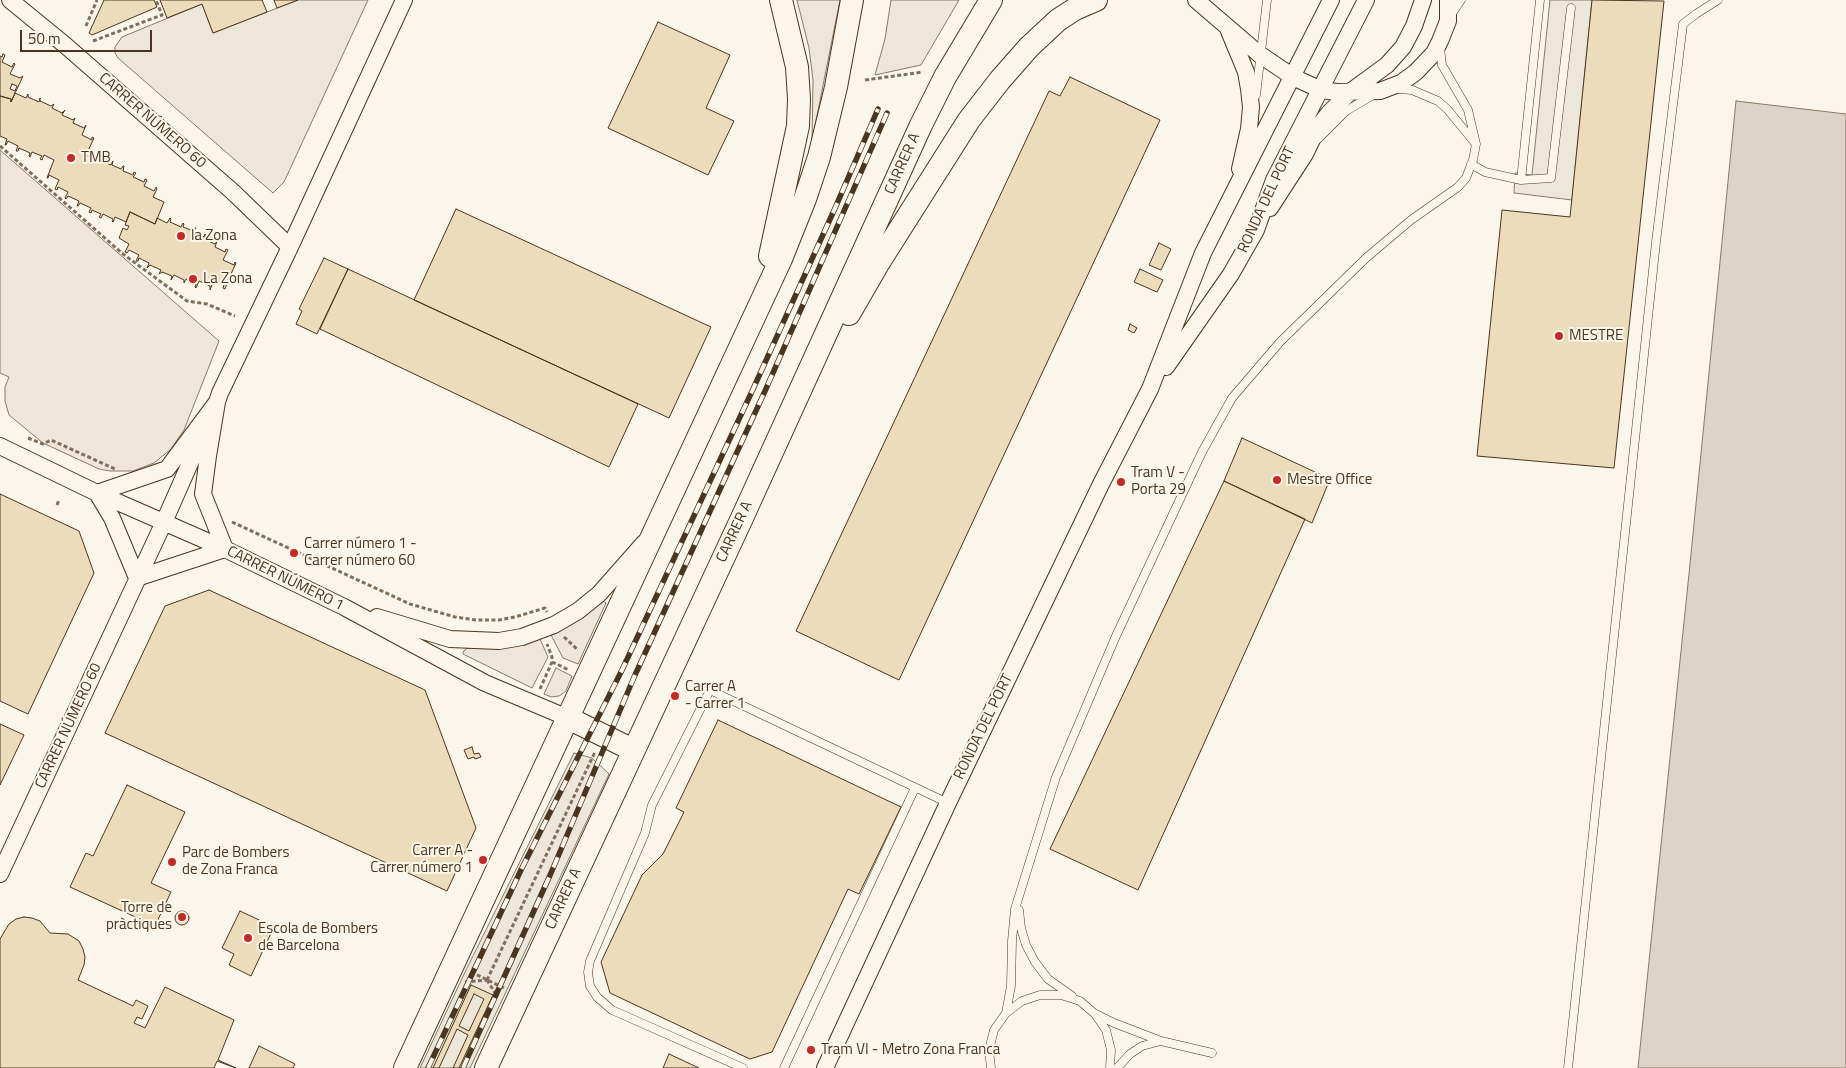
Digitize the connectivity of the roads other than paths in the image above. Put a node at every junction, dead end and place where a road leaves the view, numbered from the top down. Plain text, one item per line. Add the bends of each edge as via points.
1 (10, 0) edge
2 (404, 0) edge
3 (781, 0) edge
4 (852, 0) edge
5 (991, 0) edge
6 (1096, 0) edge
7 (1196, 0) edge
8 (1267, 0) edge
9 (1331, 0) edge
10 (1366, 0) edge
11 (1423, 0) edge
12 (1448, 0) edge
13 (1461, 0) edge
14 (1540, 0) edge
15 (1718, 0) edge
16 (1572, 8) dead end
17 (1448, 22) junction
18 (1227, 26) junction
19 (1440, 41) junction
20 (1259, 54) junction
21 (1293, 77) junction
22 (1321, 90) junction
23 (1380, 91) junction
24 (1350, 92) junction
25 (1249, 129) junction
26 (1476, 144) junction
27 (1305, 154) junction
28 (1471, 164) junction
29 (1521, 180) junction
30 (1234, 193) junction
31 (1256, 230) junction
32 (290, 247) junction
33 (754, 320) junction
34 (1150, 389) junction
35 (217, 402) junction
36 (774, 445) junction
37 (0, 446) edge
38 (97, 493) junction
39 (164, 522) junction
40 (653, 532) junction
41 (225, 549) junction
42 (137, 578) junction
43 (344, 607) junction
44 (568, 718) junction
45 (633, 750) junction
46 (915, 788) junction
47 (948, 803) junction
48 (0, 874) edge
49 (1019, 893) junction
50 (1080, 1001) junction
51 (1006, 1013) junction
52 (1095, 1014) junction
53 (1161, 1040) junction
54 (1212, 1053) dead end
55 (405, 1068) edge
56 (486, 1068) edge
57 (743, 1068) edge
58 (784, 1068) edge
59 (825, 1068) edge
60 (991, 1068) edge
61 (1110, 1068) edge
62 (1117, 1068) edge
63 (1568, 1068) edge

1 - 32 street, CARRER NÚMERO 60 via 232,192
2 - 32 street, CARRER NÚMERO 60
3 - 33 main road via 797,67 798,126
4 - 33 main road via 820,157
5 - 36 main road, CARRER A via 921,125
6 - 36 main road via 1058,20 1029,47 969,120 878,262
7 - 18 street
8 - 20 lane
9 - 21 street, RONDA DEL PORT
10 - 22 street, RONDA DEL PORT
11 - 24 street via 1403,47 1387,65
12 - 17 street
13 - 17 lane
14 - 29 lane
15 - 63 lane via 1683,24 1655,252
16 - 29 lane via 1551,178
17 - 19 street
18 - 20 street
18 - 25 street via 1246,72
19 - 23 street via 1434,53 1416,72 1401,83
19 - 26 lane via 1442,65 1468,110
20 - 21 street
20 - 25 lane
21 - 22 street
21 - 30 street, RONDA DEL PORT
22 - 24 street
22 - 31 street, RONDA DEL PORT via 1274,180
23 - 24 street
23 - 26 lane via 1412,90 1438,101
23 - 27 lane via 1336,119
24 - 27 street via 1318,127
25 - 30 street
26 - 28 lane
27 - 31 street
28 - 29 lane via 1485,172
28 - 49 lane via 1466,178 1458,187 1411,220 1366,258 1280,342 1232,398 1202,452 1116,636 1056,777
30 - 34 street, RONDA DEL PORT via 1203,253
31 - 34 street, RONDA DEL PORT via 1230,274
32 - 35 street, CARRER NÚMERO 60
33 - 40 main road
34 - 47 street, RONDA DEL PORT
35 - 38 street, CARRER NÚMERO 60 via 167,468
35 - 39 street, CARRER NÚMERO 60
35 - 41 street, CARRER NÚMERO 60 via 203,494
36 - 45 main road, CARRER A
37 - 38 street, CARRER NÚMERO 1
38 - 39 street, CARRER NÚMERO 1
38 - 42 street via 112,518
39 - 41 street, CARRER NÚMERO 1
39 - 42 street, CARRER NÚMERO 60
40 - 43 street, CARRER NÚMERO 1 via 585,606 558,623 522,637 499,641 450,638
40 - 44 main road
41 - 42 street
41 - 43 street, CARRER NÚMERO 1
42 - 48 street, CARRER NÚMERO 60
43 - 44 street, CARRER NÚMERO 1 via 485,683
44 - 45 main road
44 - 55 main road
45 - 56 main road, CARRER A
46 - 47 lane
46 - 57 lane via 710,690 652,805 645,833 588,972 590,986 597,998 612,1010
46 - 58 lane
47 - 59 street, RONDA DEL PORT
49 - 50 lane via 1021,928 1035,962 1048,979
49 - 51 lane
50 - 51 lane via 1061,994 1040,994 1022,1001
50 - 52 lane
51 - 60 lane via 994,1030 989,1050
52 - 53 lane
52 - 61 lane via 1106,1030 1111,1050
53 - 54 lane
53 - 62 lane via 1142,1046

